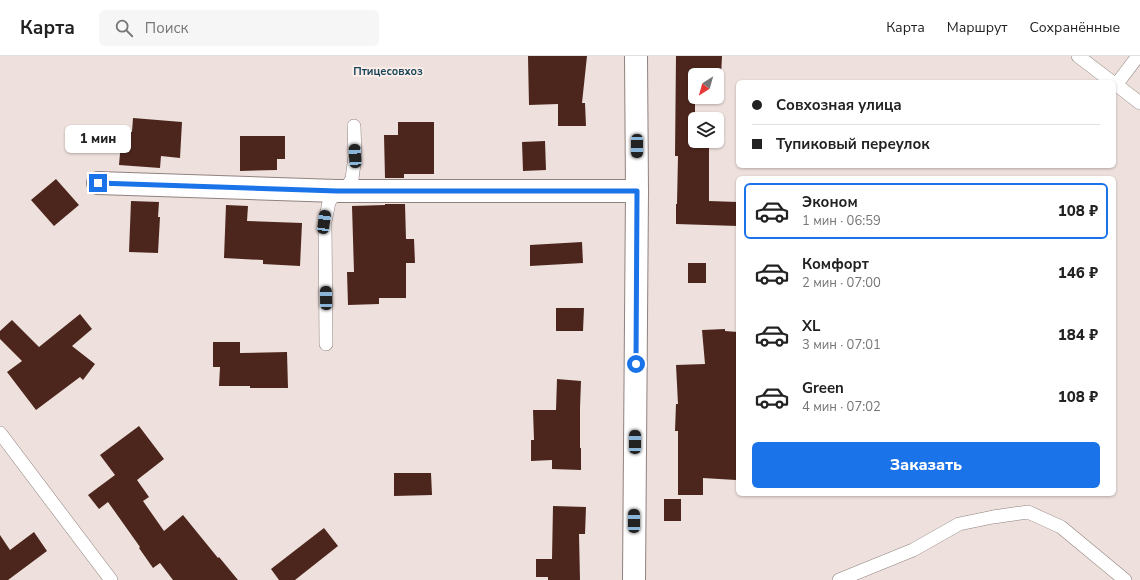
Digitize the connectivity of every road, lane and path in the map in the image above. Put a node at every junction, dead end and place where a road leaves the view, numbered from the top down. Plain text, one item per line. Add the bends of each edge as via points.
1 (636, 56) edge
2 (1078, 56) edge
3 (1138, 56) edge
4 (1110, 80) edge
5 (1116, 81) edge
6 (1116, 85) edge
7 (1140, 103) edge
8 (354, 126) dead end
9 (98, 183) dead end
10 (337, 191) junction
11 (637, 191) junction
12 (326, 344) dead end
13 (0, 433) edge
14 (111, 580) edge
15 (634, 580) edge
16 (839, 580) edge
17 (1125, 580) edge

1 - 11 street
2 - 4 lane
3 - 5 lane
6 - 7 lane
8 - 10 lane via 355,156 352,179 348,185
9 - 10 street
10 - 11 street
10 - 12 lane via 329,202 324,222
11 - 15 street
13 - 14 lane
16 - 17 lane via 912,550 959,524 1028,512 1061,527

